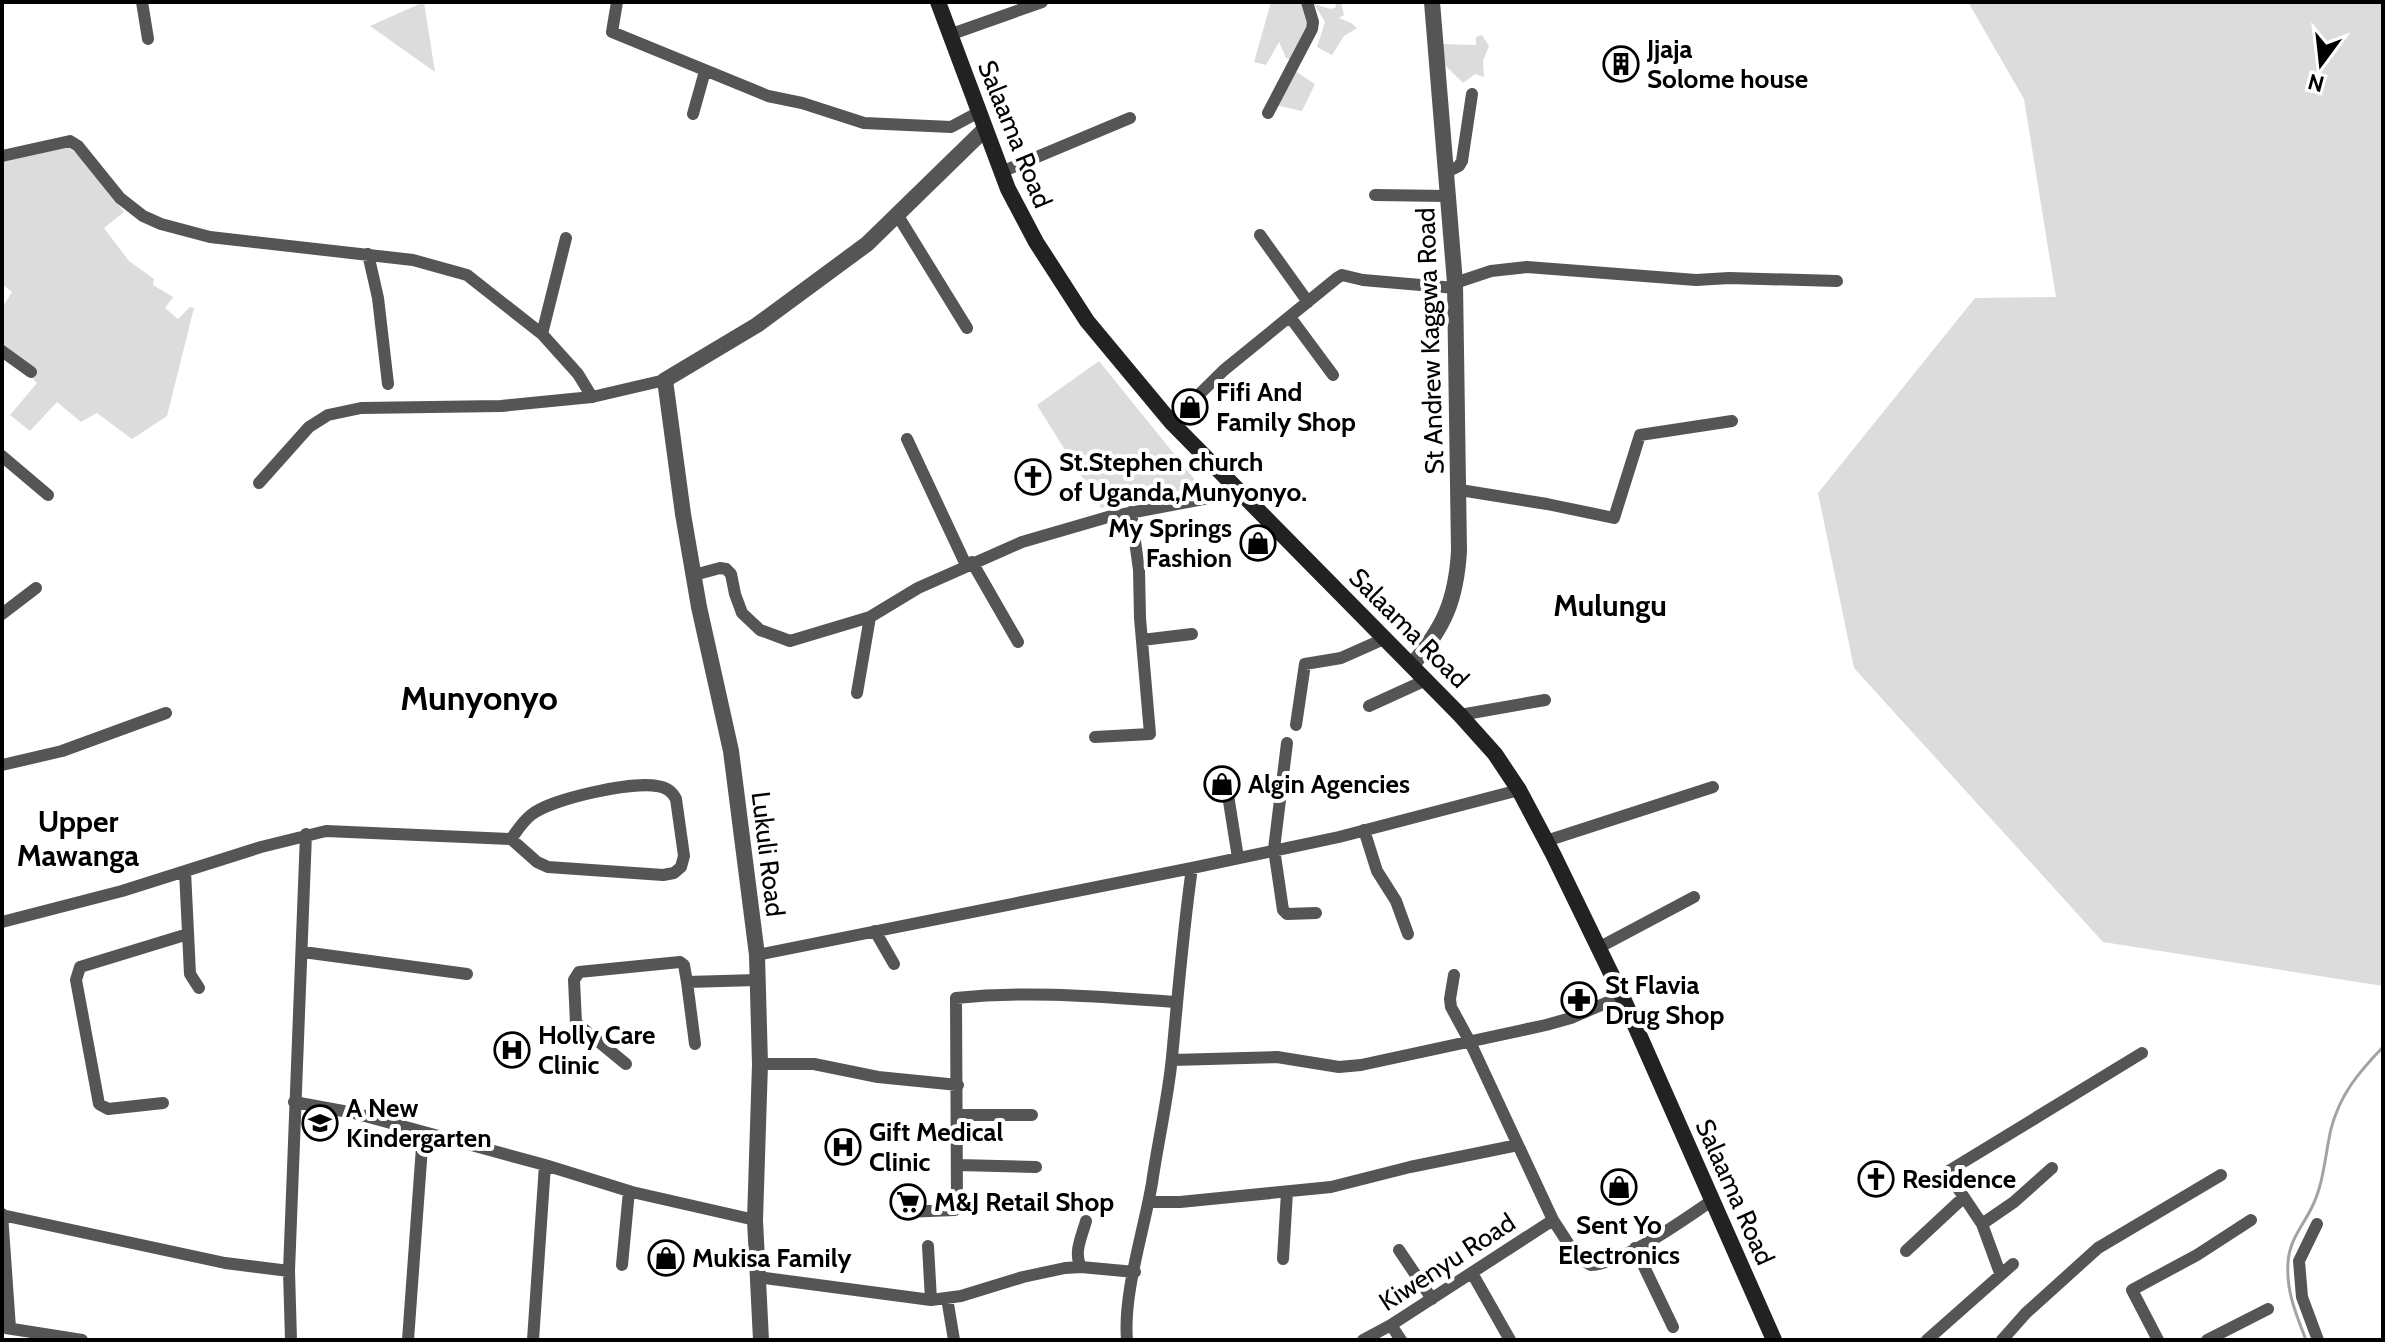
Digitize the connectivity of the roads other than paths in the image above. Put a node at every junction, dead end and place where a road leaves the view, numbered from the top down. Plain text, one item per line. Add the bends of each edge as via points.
1 (142, 2) edge
2 (617, 2) edge
3 (938, 2) edge
4 (1042, 2) edge
5 (1307, 2) edge
6 (1432, 2) edge
7 (949, 35) junction
8 (148, 39) dead end
9 (705, 71) junction
10 (1472, 94) dead end
11 (979, 112) junction
12 (1268, 113) dead end
13 (693, 114) dead end
14 (1130, 118) dead end
15 (985, 129) junction
16 (2, 156) edge
17 (1001, 172) junction
18 (1445, 173) junction
19 (1375, 195) dead end
20 (1447, 196) junction
21 (898, 216) junction
22 (1260, 235) dead end
23 (566, 238) dead end
24 (368, 254) junction
25 (1837, 281) dead end
26 (1455, 285) junction
27 (1308, 302) junction
28 (1290, 317) junction
29 (967, 328) dead end
30 (542, 334) junction
31 (2, 351) edge
32 (31, 372) dead end
33 (1333, 375) dead end
34 (665, 380) junction
35 (388, 384) dead end
36 (592, 397) junction
37 (1732, 421) dead end
38 (1171, 422) junction
39 (907, 439) dead end
40 (2, 456) edge
41 (259, 483) dead end
42 (1460, 490) junction
43 (1241, 492) junction
44 (48, 495) dead end
45 (1131, 512) junction
46 (969, 564) junction
47 (694, 575) junction
48 (36, 588) dead end
49 (2, 614) edge
50 (870, 617) junction
51 (1192, 634) dead end
52 (1386, 638) junction
53 (1142, 640) junction
54 (1018, 642) dead end
55 (1412, 665) junction
56 (1426, 680) junction
57 (857, 693) dead end
58 (1545, 700) dead end
59 (1369, 706) dead end
60 (166, 713) dead end
61 (1460, 715) junction
62 (1296, 725) dead end
63 (1095, 737) dead end
64 (1287, 743) dead end
65 (2, 765) edge
66 (1713, 787) dead end
67 (1519, 790) junction
68 (1228, 795) dead end
69 (1364, 830) junction
70 (306, 834) junction
71 (511, 839) junction
72 (1546, 841) junction
73 (1274, 849) junction
74 (1238, 858) junction
75 (1192, 868) junction
76 (185, 871) junction
77 (1694, 897) dead end
78 (1316, 913) dead end
79 (2, 922) edge
80 (875, 931) junction
81 (188, 934) junction
82 (1408, 934) dead end
83 (1598, 948) junction
84 (303, 952) junction
85 (757, 955) junction
86 (894, 964) dead end
87 (467, 974) dead end
88 (1454, 975) dead end
89 (757, 980) junction
90 (687, 982) junction
91 (199, 988) dead end
92 (1622, 996) junction
93 (1176, 1002) junction
94 (1470, 1042) junction
95 (695, 1044) dead end
96 (2142, 1053) dead end
97 (1172, 1060) junction
98 (626, 1064) dead end
99 (760, 1064) junction
100 (958, 1085) junction
101 (294, 1102) junction
102 (163, 1103) dead end
103 (959, 1115) junction
104 (1032, 1115) dead end
105 (423, 1133) junction
106 (1518, 1145) junction
107 (545, 1165) junction
108 (958, 1165) junction
109 (1036, 1167) dead end
110 (2052, 1168) dead end
111 (2221, 1175) dead end
112 (629, 1191) junction
113 (1287, 1192) junction
114 (1963, 1198) junction
115 (1713, 1200) junction
116 (1149, 1202) junction
117 (904, 1212) dead end
118 (2, 1215) edge
119 (755, 1220) junction
120 (1553, 1220) junction
121 (2251, 1220) dead end
122 (1086, 1221) dead end
123 (1982, 1224) junction
124 (2317, 1224) dead end
125 (928, 1246) dead end
126 (1635, 1248) junction
127 (1399, 1250) dead end
128 (1906, 1251) dead end
129 (1283, 1259) dead end
130 (2013, 1264) dead end
131 (622, 1265) dead end
132 (1081, 1267) junction
133 (289, 1271) junction
134 (1135, 1272) junction
135 (1472, 1273) junction
136 (2000, 1273) junction
137 (757, 1277) junction
138 (947, 1298) junction
139 (1432, 1299) junction
140 (931, 1300) junction
141 (2268, 1309) dead end
142 (1391, 1325) junction
143 (1673, 1327) dead end
144 (6, 1328) edge
145 (82, 1340) edge
146 (291, 1340) edge
147 (408, 1340) edge
148 (533, 1340) edge
149 (761, 1340) edge
150 (954, 1340) edge
151 (1127, 1340) edge
152 (1363, 1340) edge
153 (1401, 1340) edge
154 (1510, 1340) edge
155 (1774, 1340) edge
156 (1927, 1340) edge
157 (2002, 1340) edge
158 (2158, 1340) edge
159 (2207, 1340) edge
160 (2318, 1340) edge

1 - 8 street
2 - 9 street via 612,32
3 - 7 main road, Salaama Road
4 - 7 street
5 - 12 street via 1312,29
6 - 18 street, St Andrew Kaggwa Road
7 - 11 main road, Salaama Road
9 - 11 street via 768,96 864,123 951,127
9 - 13 street
10 - 18 street via 1462,161
11 - 15 main road, Salaama Road
14 - 17 street
15 - 17 main road, Salaama Road
15 - 21 street
16 - 24 street via 70,141 120,198 161,224 210,237
17 - 38 main road, Salaama Road via 1061,284
18 - 20 street, St Andrew Kaggwa Road
19 - 20 street
20 - 26 street, St Andrew Kaggwa Road
21 - 29 street
21 - 34 street via 757,325
22 - 27 street
23 - 30 street
24 - 30 street via 467,275
24 - 35 street
25 - 26 street via 1696,280 1527,267 1491,271
26 - 27 street via 1342,275
26 - 42 street, St Andrew Kaggwa Road
27 - 28 street
28 - 33 street
28 - 38 street
30 - 36 street
31 - 32 street
34 - 36 street
34 - 47 street, Lukuli Road
36 - 41 street via 501,406 361,408 328,415 309,427
37 - 42 street via 1640,435 1614,518
38 - 43 main road, Salaama Road
39 - 46 street
40 - 44 street
42 - 55 street, St Andrew Kaggwa Road via 1452,600 1438,633
43 - 45 street
43 - 52 main road, Salaama Road
45 - 46 street via 1022,542
45 - 53 street
46 - 50 street
46 - 54 street
47 - 50 street via 726,569 742,613 760,630 781,639 790,641
47 - 85 street, Lukuli Road via 731,751
48 - 49 street
50 - 57 street
51 - 53 street
52 - 55 main road, Salaama Road
52 - 62 street via 1341,658 1305,664
53 - 63 street via 1150,734
55 - 56 main road, Salaama Road
56 - 59 street
56 - 61 main road, Salaama Road
58 - 61 street
60 - 65 street via 62,751
61 - 67 main road, Salaama Road
64 - 73 street
66 - 72 street
67 - 69 street
67 - 72 main road, Salaama Road
68 - 74 street
69 - 73 street
69 - 82 street via 1377,871
70 - 71 street
70 - 76 street
70 - 84 street
71 - 71 street via 537,862 560,870 663,875 681,867 684,856 676,799 672,792 652,785 552,804 531,815
72 - 83 main road, Salaama Road
73 - 74 street
73 - 78 street via 1283,910
74 - 75 street
75 - 80 street
75 - 93 street
76 - 79 street
76 - 81 street
77 - 83 street
80 - 85 street
80 - 86 street
81 - 91 street via 190,974
81 - 102 street via 77,972 99,1104 108,1109
83 - 92 main road, Salaama Road
84 - 87 street
84 - 101 street
85 - 89 street, Lukuli Road
88 - 94 street, Kiwenyu Road via 1451,1007
89 - 90 street
89 - 99 street, Lukuli Road
90 - 95 street
90 - 98 street via 680,962 576,975 576,1023
92 - 94 street via 1571,1018
92 - 115 main road, Salaama Road
93 - 97 street
93 - 100 street via 1046,995 956,998
94 - 97 street via 1342,1067 1277,1057
94 - 106 street, Kiwenyu Road
96 - 114 street via 1947,1172
97 - 116 street
99 - 100 street via 814,1064
99 - 119 street, Lukuli Road
100 - 103 street
101 - 105 street
101 - 133 street
103 - 104 street
103 - 108 street
105 - 107 street
105 - 147 street
106 - 113 street via 1349,1184
106 - 120 street, Kiwenyu Road
107 - 112 street
107 - 148 street
108 - 109 street
108 - 117 street via 955,1210
110 - 123 street
111 - 157 street via 2098,1248
112 - 119 street
112 - 131 street
113 - 116 street
113 - 129 street
114 - 123 street
114 - 128 street
115 - 126 street, Kiwenyu Road
115 - 155 main road, Salaama Road
116 - 134 street
118 - 133 street via 225,1263
118 - 144 street
119 - 137 street, Lukuli Road
120 - 126 street, Kiwenyu Road via 1577,1257 1591,1265
120 - 135 street, Kiwenyu Road
121 - 158 street via 2132,1290
122 - 132 street via 1077,1252
123 - 136 street
124 - 160 street via 2299,1261 2302,1297
125 - 140 street
126 - 143 street
127 - 139 street
130 - 136 street
132 - 134 street
132 - 138 street
133 - 146 street
134 - 151 street
135 - 139 street, Kiwenyu Road
135 - 154 street
136 - 156 street
137 - 140 street
137 - 149 street, Lukuli Road
138 - 140 street
138 - 150 street
139 - 142 street, Kiwenyu Road
141 - 159 street
142 - 152 street, Kiwenyu Road
142 - 153 street
144 - 145 street

